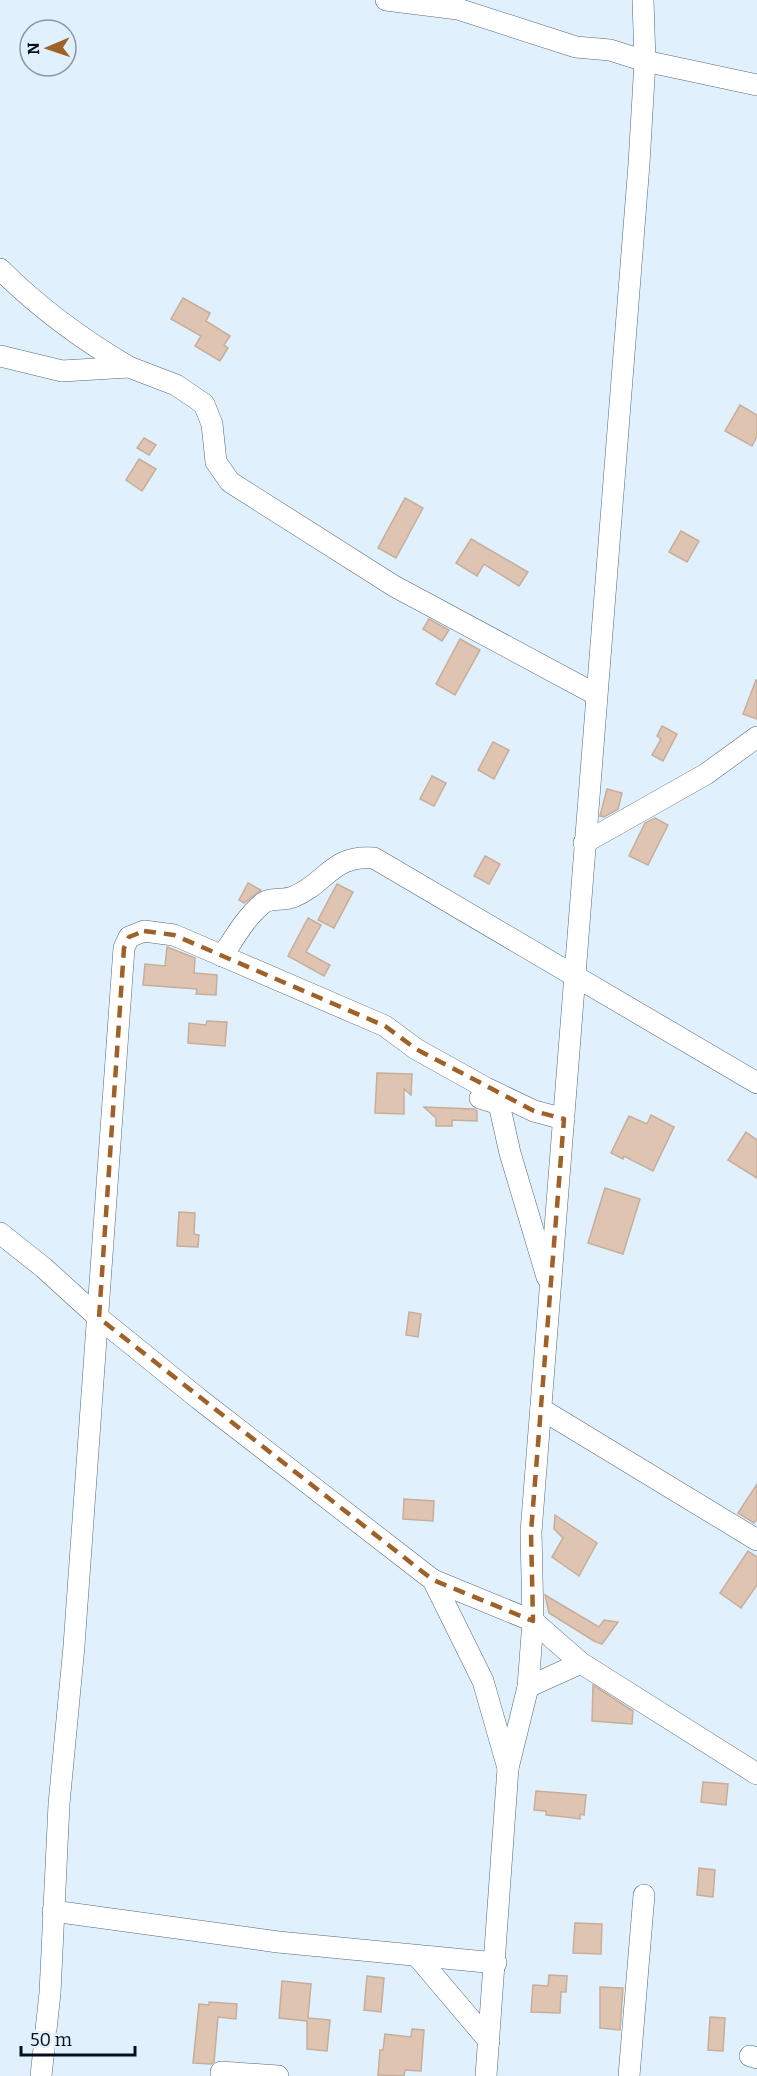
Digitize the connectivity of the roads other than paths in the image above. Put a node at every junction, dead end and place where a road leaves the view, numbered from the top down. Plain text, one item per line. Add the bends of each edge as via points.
1 (386, 0) edge
2 (643, 0) edge
3 (645, 61) junction
4 (757, 85) edge
5 (0, 269) edge
6 (0, 356) edge
7 (129, 367) junction
8 (595, 694) junction
9 (757, 737) edge
10 (584, 843) junction
11 (222, 956) junction
12 (575, 975) junction
13 (424, 1053) junction
14 (757, 1083) edge
15 (564, 1119) junction
16 (0, 1233) edge
17 (551, 1289) junction
18 (99, 1318) junction
19 (541, 1409) junction
20 (757, 1540) edge
21 (433, 1580) junction
22 (533, 1622) junction
23 (581, 1663) junction
24 (528, 1687) junction
25 (508, 1768) junction
26 (757, 1774) edge
27 (644, 1894) dead end
28 (53, 1911) junction
29 (417, 1956) junction
30 (496, 1963) junction
31 (489, 2041) junction
32 (221, 2072) dead end
33 (41, 2076) edge
34 (278, 2076) edge
35 (486, 2076) edge
36 (629, 2076) edge

1 - 3 street via 458,9 576,47 610,50
2 - 3 street
3 - 4 street
3 - 8 street
5 - 7 street via 93,345
6 - 7 street via 62,371
7 - 8 street via 176,385 204,404 212,424 216,462 230,482 394,586
8 - 10 street
9 - 10 street via 706,774
10 - 12 street
11 - 12 street via 264,901 298,895 356,857 374,858
11 - 13 street via 385,1026
11 - 18 street via 174,934 144,931 129,937 124,948
12 - 14 street
12 - 15 street
13 - 15 street via 534,1111
13 - 17 street via 428,1070 473,1096 499,1104
15 - 17 street
16 - 18 street
17 - 19 street
18 - 21 street
18 - 28 street
19 - 20 street
19 - 22 street via 531,1532
21 - 22 street
21 - 25 street via 483,1681
22 - 23 street
22 - 24 street
23 - 24 street
23 - 26 street
24 - 25 street
25 - 30 street
27 - 36 street
28 - 29 street via 278,1942
28 - 33 street
29 - 30 street
29 - 31 street
30 - 31 street
31 - 35 street
32 - 34 street

